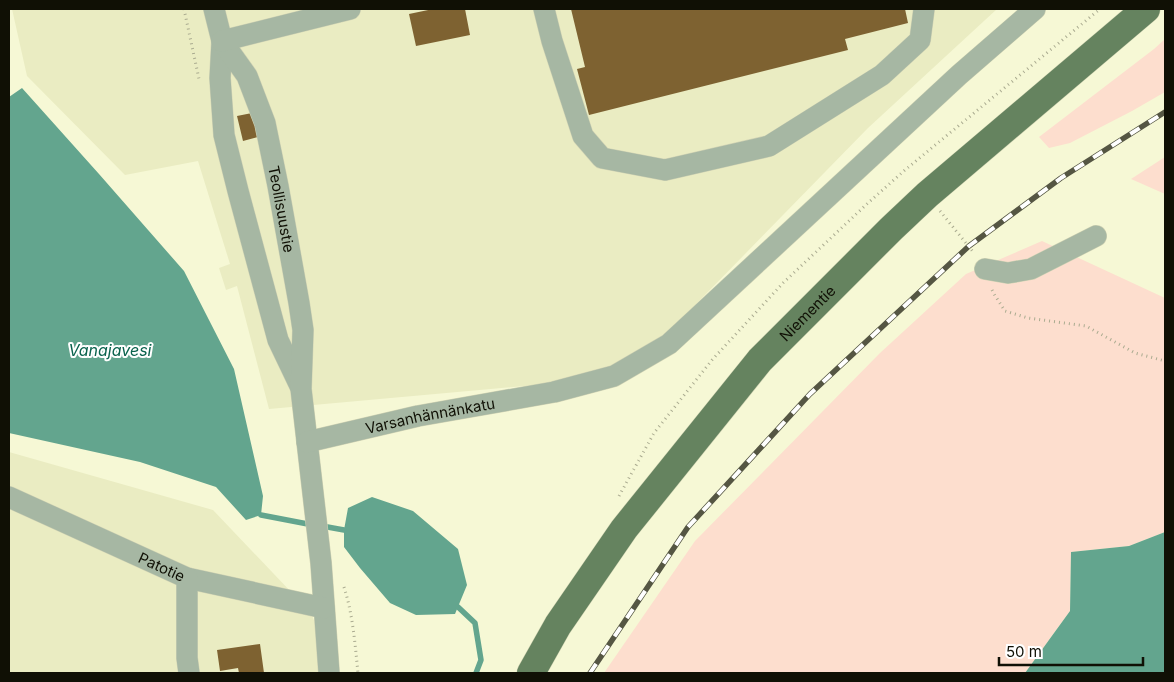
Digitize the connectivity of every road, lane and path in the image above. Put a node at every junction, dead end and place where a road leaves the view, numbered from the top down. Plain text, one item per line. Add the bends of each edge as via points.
1 (184, 9) edge
2 (214, 9) edge
3 (350, 9) edge
4 (544, 9) edge
5 (924, 9) edge
6 (1035, 9) edge
7 (1146, 9) edge
8 (222, 41) junction
9 (200, 83) dead end
10 (1096, 236) dead end
11 (986, 270) dead end
12 (301, 389) junction
13 (307, 442) junction
14 (9, 497) edge
15 (187, 578) junction
16 (324, 608) junction
17 (189, 673) edge
18 (329, 673) edge
19 (531, 673) edge

1 - 9 path
2 - 8 lane, Teollisuustie
3 - 8 lane
4 - 5 lane via 583,136 602,158 665,170 769,146 882,76 920,40
6 - 13 lane, Varsanhännänkatu via 959,75 669,344 614,376 554,392 418,416
7 - 19 main road, Niementie via 927,195 760,360 624,528 558,624
8 - 12 lane, Teollisuustie via 220,78 224,134 278,340
8 - 12 lane, Teollisuustie via 247,76 265,123 303,330
10 - 11 lane via 1031,269 1008,274
12 - 13 lane, Teollisuustie
13 - 16 lane, Teollisuustie
14 - 15 lane, Patotie
15 - 16 lane, Patotie
15 - 17 lane
16 - 18 lane, Teollisuustie

